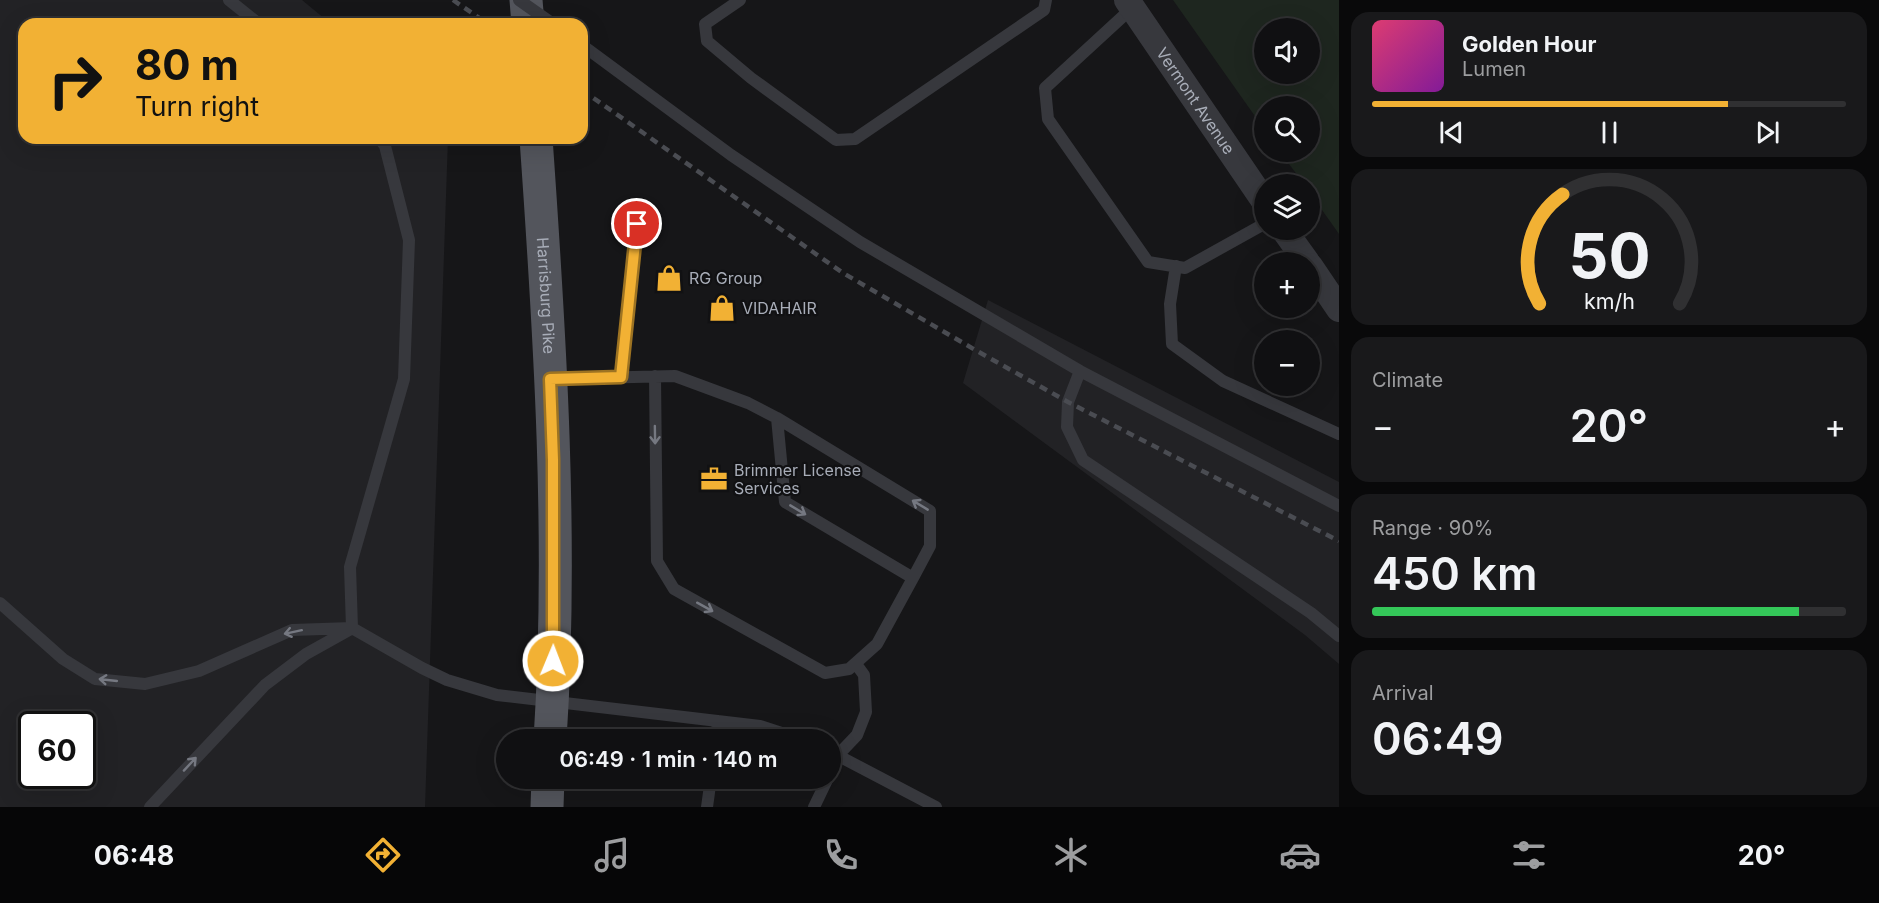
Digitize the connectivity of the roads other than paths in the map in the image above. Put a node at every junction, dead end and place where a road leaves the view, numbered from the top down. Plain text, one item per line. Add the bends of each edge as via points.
1 (229, 0) edge
2 (519, 0) edge
3 (526, 0) edge
4 (740, 0) edge
5 (1046, 0) edge
6 (1130, 4) edge
7 (252, 18) edge
8 (528, 18) edge
9 (544, 18) edge
10 (588, 49) edge
11 (384, 144) edge
12 (536, 144) edge
13 (1254, 186) edge
14 (637, 224) dead end
15 (1254, 230) edge
16 (1176, 266) junction
17 (1320, 281) edge
18 (1339, 309) edge
19 (1080, 371) junction
20 (655, 376) junction
21 (621, 377) junction
22 (550, 379) junction
23 (777, 418) junction
24 (1339, 434) edge
25 (1339, 506) edge
26 (913, 578) junction
27 (0, 603) edge
28 (351, 628) junction
29 (1339, 636) edge
30 (855, 664) junction
31 (553, 701) junction
32 (718, 721) junction
33 (551, 729) edge
34 (717, 729) edge
35 (769, 729) edge
36 (841, 749) edge
37 (841, 757) edge
38 (547, 789) edge
39 (709, 789) edge
40 (823, 789) edge
41 (150, 807) edge
42 (546, 807) edge
43 (707, 807) edge
44 (814, 807) edge
45 (936, 807) edge

1 - 7 lane
2 - 9 lane, bridge
3 - 8 main road
4 - 5 lane via 705,24 707,41 836,140 855,139 1044,10
6 - 13 street, Vermont Avenue
6 - 16 lane via 1045,88 1048,119 1148,262
10 - 19 lane via 731,155 860,242
11 - 28 lane via 409,240 404,380 350,567
12 - 22 main road, Harrisburg Pike
14 - 21 lane
15 - 16 lane via 1185,268
16 - 24 lane via 1170,304 1172,344 1223,381
17 - 18 street
19 - 25 lane
19 - 29 lane via 1068,402 1067,427 1083,460
20 - 21 lane
20 - 23 lane via 675,376
20 -> 30 lane via 657,561 674,589 825,673 849,669
21 - 22 lane
22 - 31 main road, Harrisburg Pike
23 -> 26 lane via 784,502
26 -> 23 lane via 930,546 930,511
26 - 30 lane via 878,644
28 -> 27 lane via 292,630 199,671 145,684 94,679 63,658
28 - 31 lane via 447,680 497,695
41 -> 28 lane via 265,685 306,654
30 - 36 lane via 864,675 866,712 857,735
31 - 32 lane
31 - 33 main road, Harrisburg Pike
32 - 34 lane
32 - 35 lane
37 - 45 lane
38 - 42 main road
39 - 43 lane
40 - 44 lane

